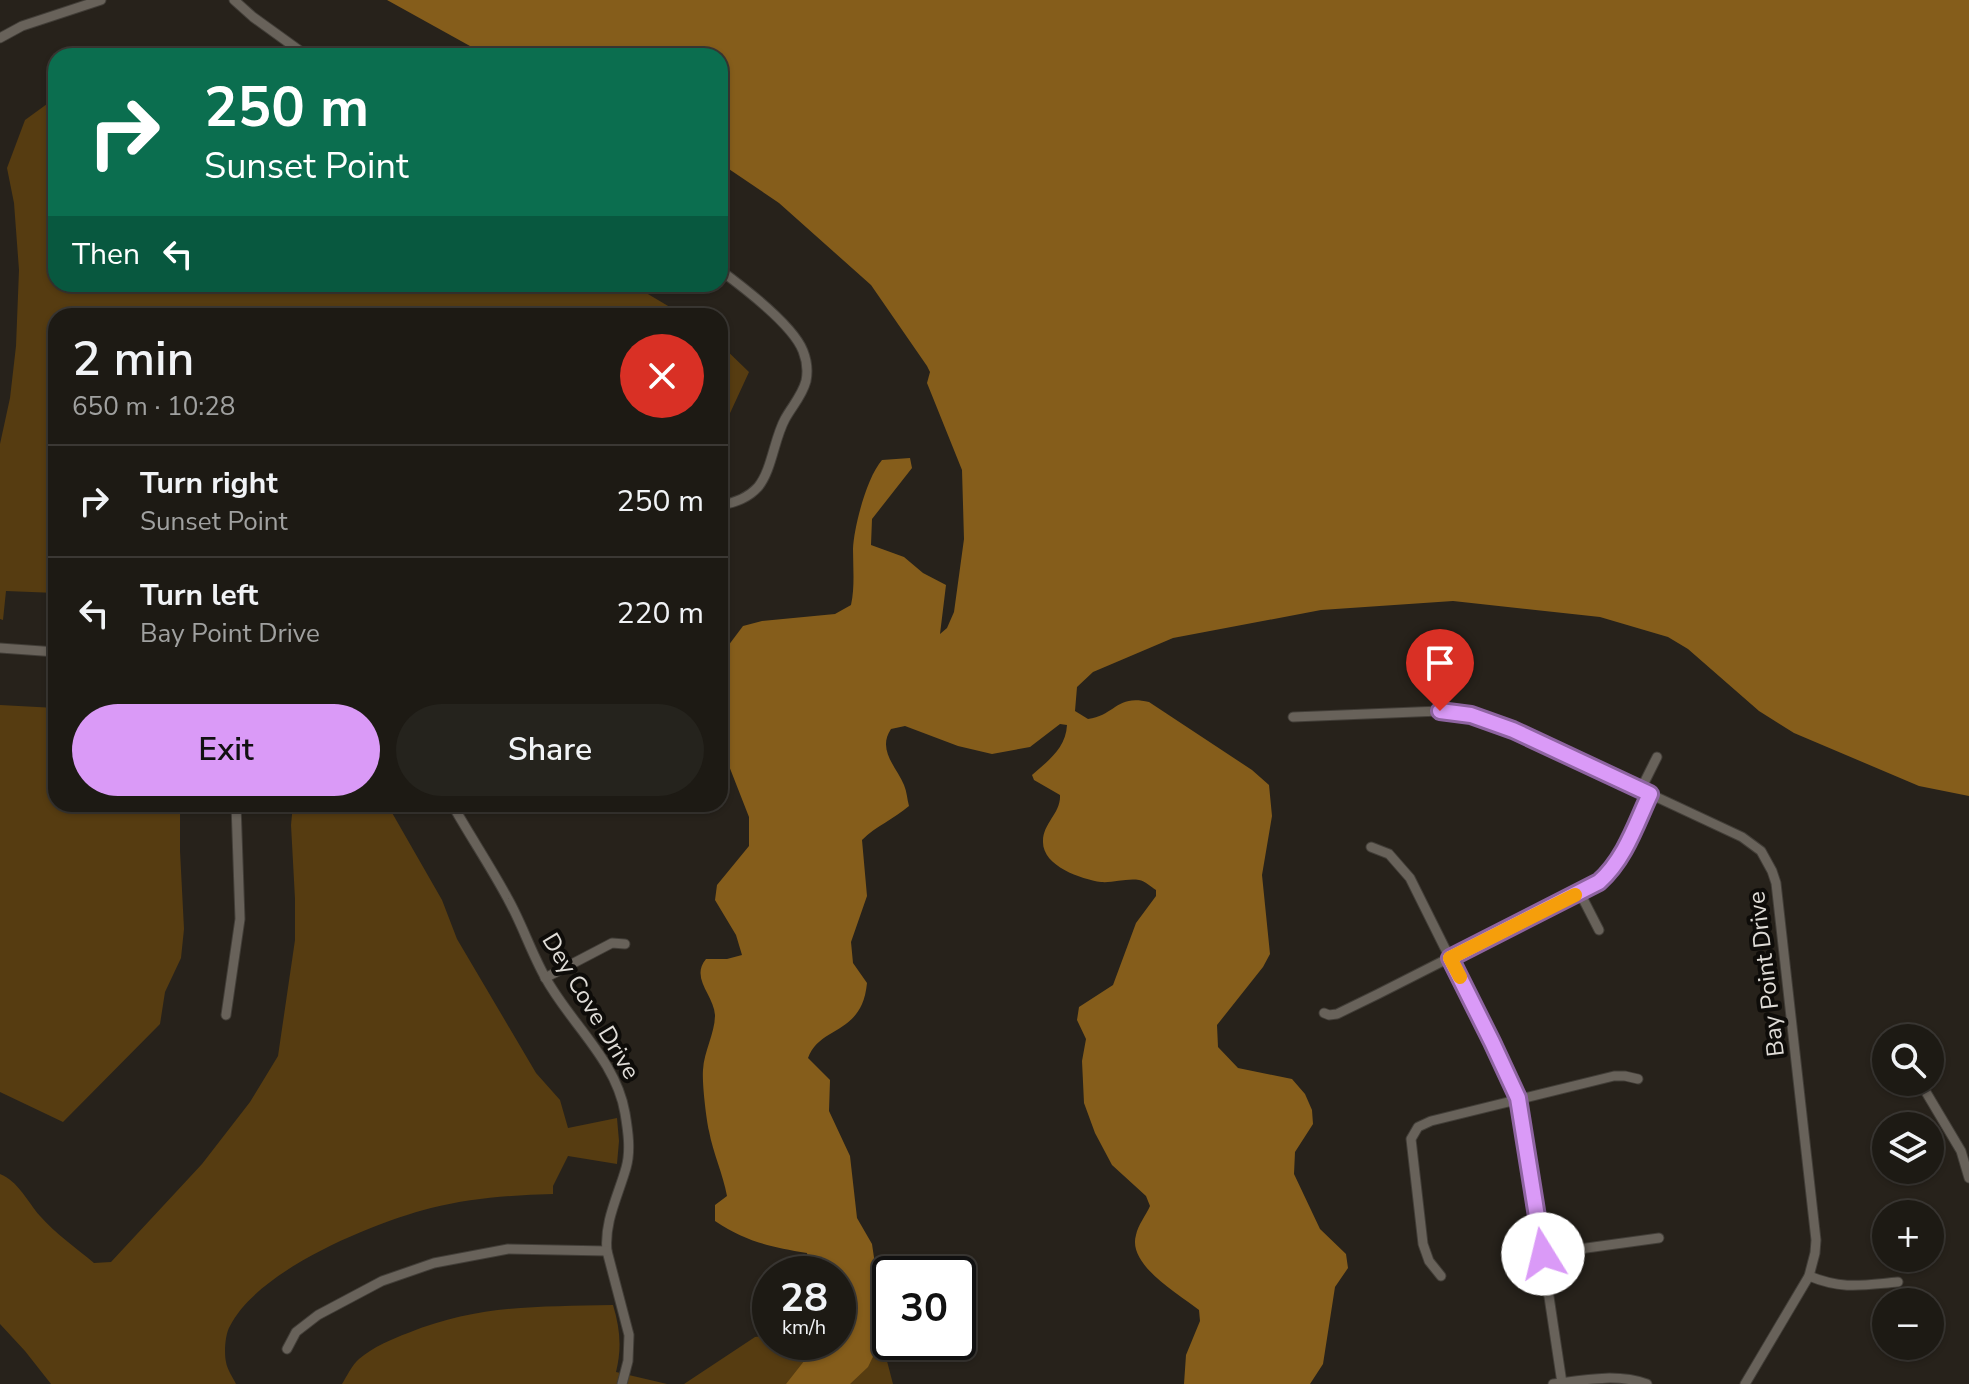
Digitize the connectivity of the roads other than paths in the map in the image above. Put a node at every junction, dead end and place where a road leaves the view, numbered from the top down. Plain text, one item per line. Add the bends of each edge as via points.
1 (101, 0) edge
2 (234, 0) edge
3 (0, 38) edge
4 (296, 48) edge
5 (728, 276) edge
6 (728, 503) edge
7 (0, 648) edge
8 (48, 651) edge
9 (1293, 717) dead end
10 (1657, 757) dead end
11 (1645, 791) junction
12 (236, 812) edge
13 (457, 812) edge
14 (1371, 847) dead end
15 (1580, 893) junction
16 (1599, 930) dead end
17 (625, 944) dead end
18 (1450, 958) junction
19 (545, 978) junction
20 (1324, 1013) dead end
21 (226, 1015) dead end
22 (1638, 1079) dead end
23 (1928, 1096) edge
24 (1518, 1098) junction
25 (1969, 1178) edge
26 (1659, 1238) dead end
27 (607, 1251) junction
28 (1543, 1254) junction
29 (1441, 1276) dead end
30 (1809, 1276) junction
31 (1898, 1282) dead end
32 (287, 1349) dead end
33 (1562, 1383) edge
34 (622, 1384) edge
35 (1553, 1384) edge
36 (1647, 1384) edge
37 (1745, 1384) edge

1 - 3 street
2 - 4 street
5 - 6 street via 796,338 807,374 761,483
7 - 8 street
9 - 11 street, Bay Point Drive via 1423,711 1471,715
10 - 11 street
11 - 15 street via 1613,868
11 - 30 street, Bay Point Drive via 1742,837 1761,851 1772,871 1816,1240
12 - 21 street via 240,919
13 - 19 street, Dey Cove Drive via 509,901
14 - 18 street via 1389,854 1410,878
15 - 16 street
15 - 18 street
17 - 19 street via 612,943
18 - 20 street via 1337,1014
18 - 24 street
19 - 27 street, Dey Cove Drive via 594,1046 622,1099 629,1151 609,1222
22 - 24 street via 1614,1076
23 - 25 street via 1961,1151
24 - 28 street
24 - 29 street via 1422,1124 1411,1139 1423,1244
26 - 28 street
27 - 32 street via 508,1249 434,1263 382,1281 318,1315 296,1332
27 - 34 street, Dey Cove Drive via 629,1335
28 - 33 street
30 - 31 street via 1842,1286
30 - 37 street, Bay Point Drive
33 - 35 street
33 - 36 street via 1625,1378

